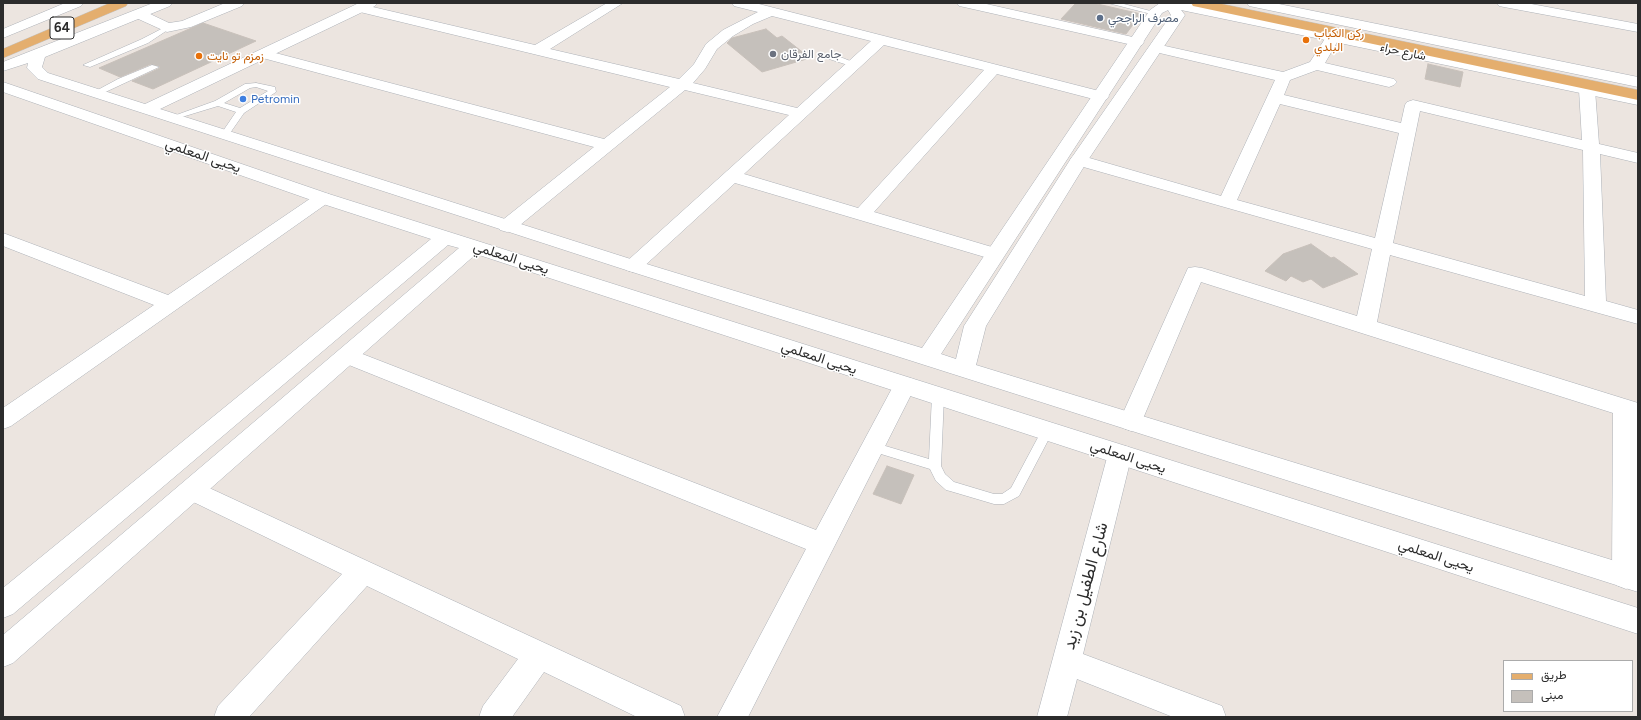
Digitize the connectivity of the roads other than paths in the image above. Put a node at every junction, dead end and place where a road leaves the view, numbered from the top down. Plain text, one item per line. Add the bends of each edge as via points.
1 (49, 3) edge
2 (76, 3) edge
3 (94, 3) edge
4 (121, 3) edge
5 (165, 3) edge
6 (237, 3) edge
7 (590, 3) edge
8 (742, 3) edge
9 (964, 3) edge
10 (1111, 3) edge
11 (1198, 3) edge
12 (1230, 3) edge
13 (1254, 3) edge
14 (1504, 3) edge
15 (360, 5) edge
16 (612, 6) edge
17 (1165, 7) edge
18 (141, 9) edge
19 (770, 11) junction
20 (3, 22) edge
21 (167, 28) junction
22 (1638, 28) edge
23 (3, 34) edge
24 (1333, 37) junction
25 (3, 39) edge
26 (881, 40) junction
27 (1137, 42) junction
28 (1156, 48) junction
29 (538, 50) junction
30 (3, 54) edge
31 (39, 54) junction
32 (264, 54) junction
33 (832, 57) dead end
34 (854, 64) junction
35 (87, 65) dead end
36 (1316, 65) junction
37 (3, 66) edge
38 (155, 67) dead end
39 (994, 68) junction
40 (1284, 77) junction
41 (1389, 82) dead end
42 (1638, 82) edge
43 (682, 85) junction
44 (3, 87) edge
45 (1638, 87) edge
46 (1587, 90) junction
47 (96, 93) junction
48 (1638, 95) edge
49 (1101, 96) junction
50 (1275, 98) junction
51 (1638, 100) edge
52 (218, 103) junction
53 (140, 107) junction
54 (69, 109) junction
55 (241, 111) junction
56 (800, 113) junction
57 (1089, 113) junction
58 (172, 118) junction
59 (1106, 118) junction
60 (1408, 130) junction
61 (225, 134) junction
62 (606, 145) junction
63 (1591, 147) junction
64 (1638, 158) edge
65 (1079, 160) junction
66 (731, 176) junction
67 (323, 198) junction
68 (1227, 203) junction
69 (862, 215) junction
70 (507, 226) junction
71 (445, 237) junction
72 (3, 239) edge
73 (474, 246) junction
74 (1383, 247) junction
75 (995, 254) junction
76 (633, 266) junction
77 (718, 292) junction
78 (171, 304) junction
79 (1596, 306) junction
80 (1638, 318) edge
81 (700, 319) junction
82 (948, 326) junction
83 (975, 326) junction
84 (1365, 327) junction
85 (347, 356) junction
86 (927, 358) junction
87 (964, 370) junction
88 (905, 385) junction
89 (938, 396) junction
90 (1631, 410) edge
91 (3, 420) edge
92 (1131, 422) junction
93 (1047, 431) junction
94 (872, 447) junction
95 (1120, 454) junction
96 (935, 466) junction
97 (192, 490) junction
98 (822, 544) junction
99 (363, 571) junction
100 (1632, 578) edge
101 (3, 606) edge
102 (1638, 621) edge
103 (3, 653) edge
104 (539, 654) junction
105 (1066, 661) junction
106 (229, 717) edge
107 (494, 717) edge
108 (670, 717) edge
109 (732, 717) edge
110 (1052, 717) edge
111 (1211, 717) edge

1 - 20 street
2 - 23 street
3 - 25 main road, 64
4 - 30 main road, 64
5 - 18 street
6 - 21 street via 186,24
7 - 16 street
8 - 19 street
9 - 27 street
10 - 17 lane
11 - 48 main road, شارع حراء
12 - 45 main road, شارع حراء
13 - 42 street, شارع حراء
14 - 22 street
15 - 29 street
15 - 32 street
15 - 53 street
16 - 29 street
17 - 24 street, شارع حراء
17 - 27 street
17 - 28 street via 1178,15
18 - 21 street
18 - 31 street
18 - 37 street
19 - 26 street
19 - 43 street via 728,33 711,47 700,66
21 - 35 lane via 145,41
24 - 36 street
24 - 46 street, شارع حراء
26 - 34 street
26 - 39 street
27 - 49 street
28 - 40 street
28 - 59 street
29 - 43 street
31 - 37 street
31 - 47 street, يحيى المعلمي via 34,68 43,76
32 - 53 street
32 - 62 street
33 - 34 lane
34 - 56 street
36 - 40 street
36 - 41 street
38 - 47 lane
39 - 49 street
39 - 69 street
40 - 50 street
43 - 56 street
43 - 62 street
44 - 54 street, يحيى المعلمي
46 - 51 street, شارع حراء
46 - 63 street
47 - 53 street, يحيى المعلمي
47 - 54 street via 76,98
49 - 57 street
50 - 60 street
50 - 68 street
52 - 55 lane
52 - 55 lane via 248,86 272,89 272,92
52 - 58 lane
53 - 58 street, يحيى المعلمي
54 - 67 street, يحيى المعلمي
55 - 61 lane
56 - 66 street
57 - 59 street
57 - 75 street
58 - 61 street, يحيى المعلمي
59 - 65 street
60 - 63 street via 1414,105
60 - 74 street
61 - 70 street, يحيى المعلمي
62 - 70 street
63 - 64 street
63 - 79 street
65 - 68 street
65 - 83 street
66 - 69 street
66 - 76 street
67 - 71 street, يحيى المعلمي
67 - 78 street
68 - 74 street
69 - 75 street
70 - 76 street, يحيى المعلمي
71 - 73 street, يحيى المعلمي
71 - 101 street
72 - 78 street
73 - 81 street, يحيى المعلمي
73 - 85 street
74 - 79 street
74 - 84 street
75 - 82 street
76 - 77 street, يحيى المعلمي
77 - 81 street
77 - 86 street, يحيى المعلمي
78 - 91 street
79 - 80 street
81 - 88 street, يحيى المعلمي
82 - 83 street via 958,336 963,336
82 - 86 street
83 - 87 street
84 - 90 street
84 - 92 street via 1195,273
85 - 97 street
85 - 98 street
86 - 87 street, يحيى المعلمي
87 - 92 street, يحيى المعلمي
88 - 89 street, يحيى المعلمي
88 - 94 street
89 - 93 street, يحيى المعلمي
89 - 96 lane
90 - 100 street
92 - 100 street, يحيى المعلمي
93 - 95 street, يحيى المعلمي
93 - 96 lane via 1015,492 1004,499 994,499 950,486 940,477
94 - 96 lane
94 - 98 street
95 - 102 street, يحيى المعلمي
95 - 105 street, شارع الطفيل بن زيد
97 - 99 street
97 - 103 street
98 - 109 street
99 - 104 street
99 - 106 street
104 - 107 street
104 - 108 street
105 - 110 street, شارع الطفيل بن زيد
105 - 111 street

